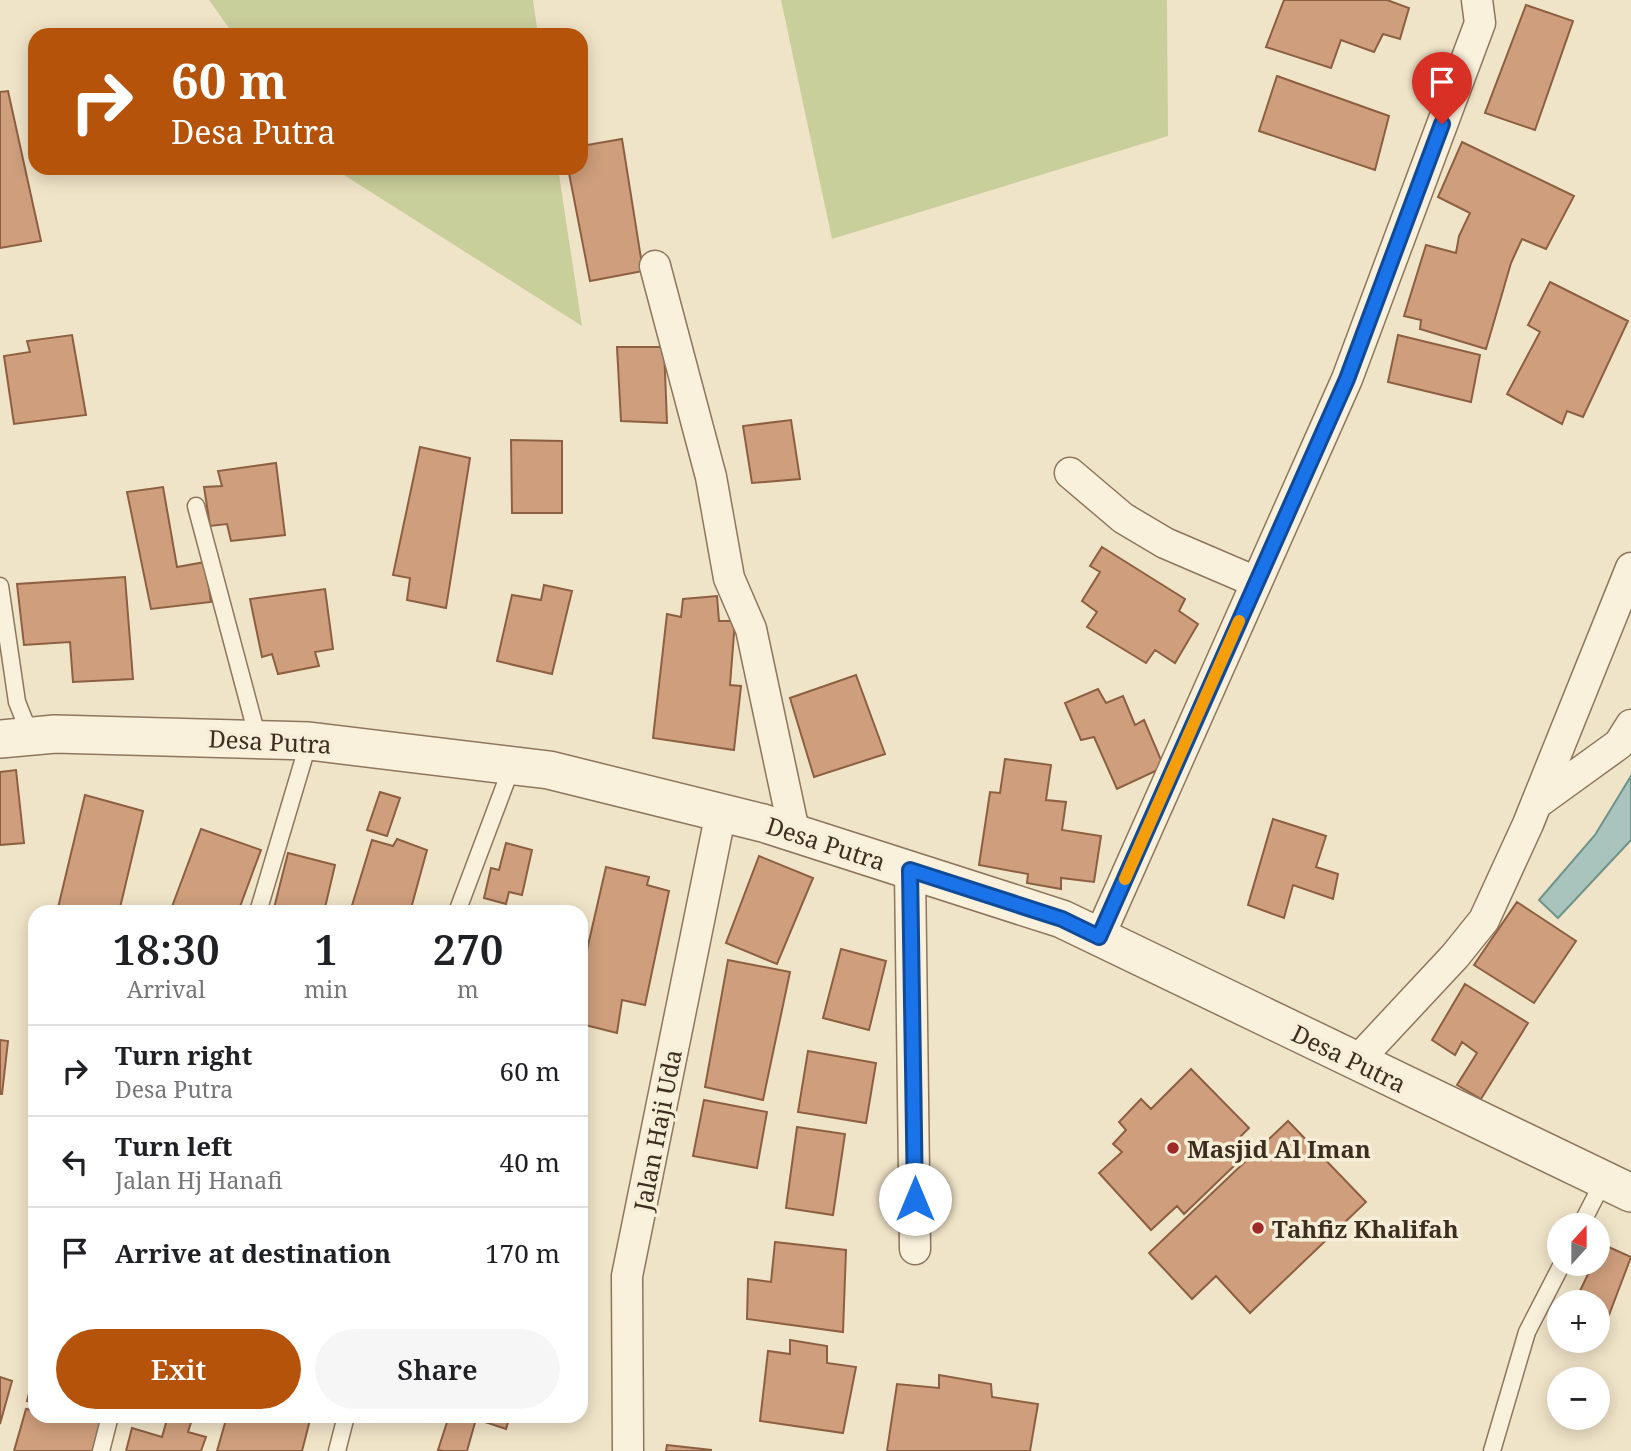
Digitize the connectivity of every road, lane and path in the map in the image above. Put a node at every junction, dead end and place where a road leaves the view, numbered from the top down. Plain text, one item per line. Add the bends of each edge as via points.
1 (1484, 8) edge
2 (655, 266) dead end
3 (1070, 473) dead end
4 (196, 506) dead end
5 (1631, 568) edge
6 (1256, 582) junction
7 (0, 586) edge
8 (1631, 725) edge
9 (15, 738) edge
10 (258, 739) junction
11 (309, 741) junction
12 (512, 766) junction
13 (1536, 805) junction
14 (721, 812) junction
15 (794, 831) junction
16 (910, 870) junction
17 (260, 905) edge
18 (460, 905) edge
19 (1099, 937) junction
20 (1357, 1062) junction
21 (1617, 1187) edge
22 (1592, 1213) edge
23 (915, 1249) dead end
24 (1556, 1276) edge
25 (108, 1423) edge
26 (343, 1423) edge
27 (101, 1451) edge
28 (337, 1451) edge
29 (628, 1451) edge
30 (1492, 1451) edge

1 - 6 street via 1347,379
2 - 15 street via 711,477 729,578 751,628
3 - 6 street via 1123,518 1154,537
4 - 10 lane
5 - 13 street
6 - 19 street
7 - 9 lane via 17,702
8 - 13 street via 1619,744
9 - 10 street, Desa Putra via 55,734
10 - 11 street, Desa Putra
11 - 12 street, Desa Putra
11 - 17 lane
12 - 14 street, Desa Putra via 549,770
12 - 18 lane
13 - 20 street via 1484,920
14 - 15 street, Desa Putra
14 - 29 street, Jalan Haji Uda via 627,1276
15 - 16 street, Desa Putra
16 - 19 street, Desa Putra via 1062,919
16 - 23 street
19 - 20 street, Desa Putra
20 - 21 street, Desa Putra
21 - 22 lane
24 - 30 lane via 1527,1332
25 - 27 lane
26 - 28 lane

